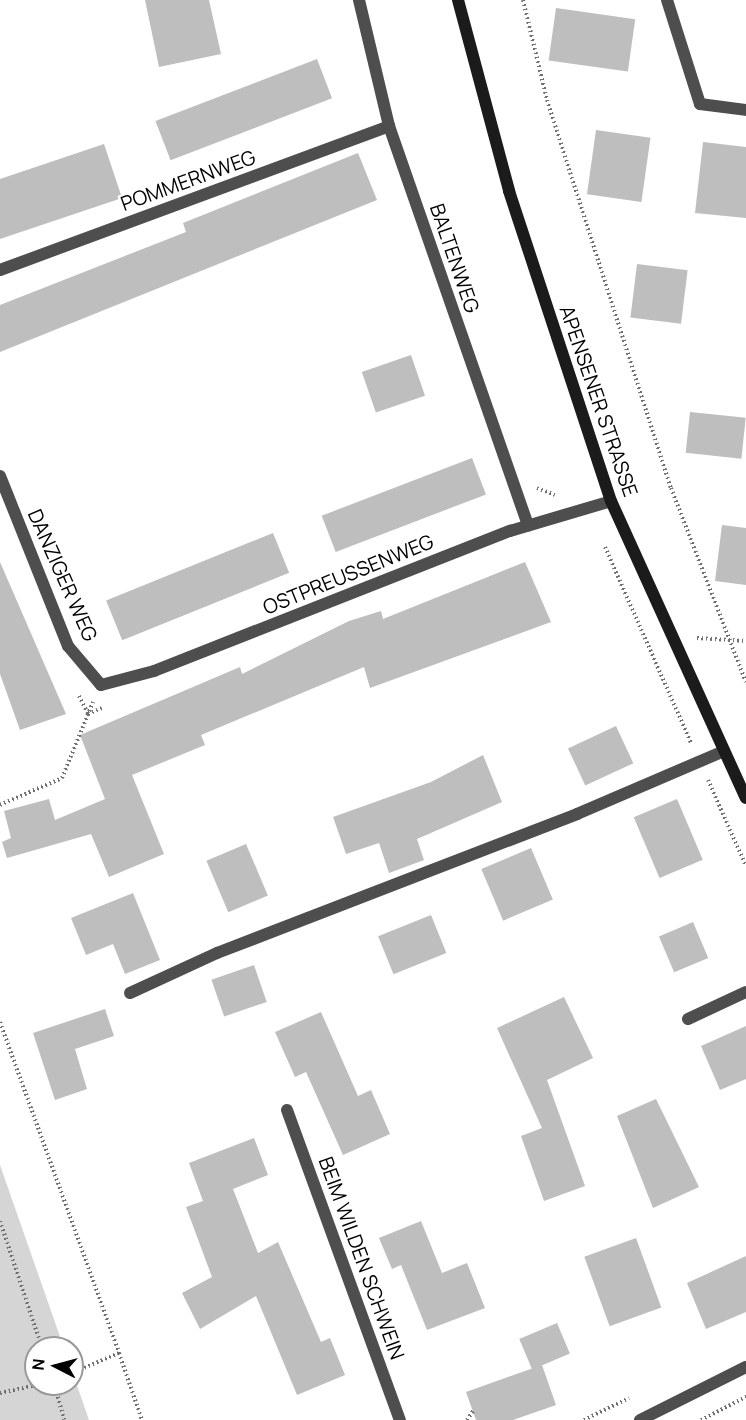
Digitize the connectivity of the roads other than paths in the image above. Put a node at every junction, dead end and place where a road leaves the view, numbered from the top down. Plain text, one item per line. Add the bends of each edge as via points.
1 (359, 0) edge
2 (458, 0) edge
3 (667, 0) edge
4 (746, 110) edge
5 (389, 126) junction
6 (0, 270) edge
7 (0, 476) edge
8 (611, 501) junction
9 (528, 525) junction
10 (100, 685) joint
11 (724, 751) junction
12 (746, 798) edge
13 (746, 992) edge
14 (130, 993) dead end
15 (688, 1020) dead end
16 (287, 1110) dead end
17 (746, 1367) edge
18 (400, 1420) edge
19 (639, 1420) edge

1 - 5 street, BALTENWEG
2 - 8 main road, APENSENER STRASSE via 509,191
3 - 4 street via 700,104
5 - 6 street, POMMERNWEG
5 - 9 street, BALTENWEG
7 - 10 street, DANZIGER WEG via 68,645
8 - 9 street, OSTPREUSSENWEG
8 - 11 main road, APENSENER STRASSE
9 - 10 street, OSTPREUSSENWEG via 154,672
11 - 12 main road, APENSENER STRASSE
11 - 14 street via 217,953
13 - 15 street
16 - 18 street, BEIM WILDEN SCHWEIN
17 - 19 street

